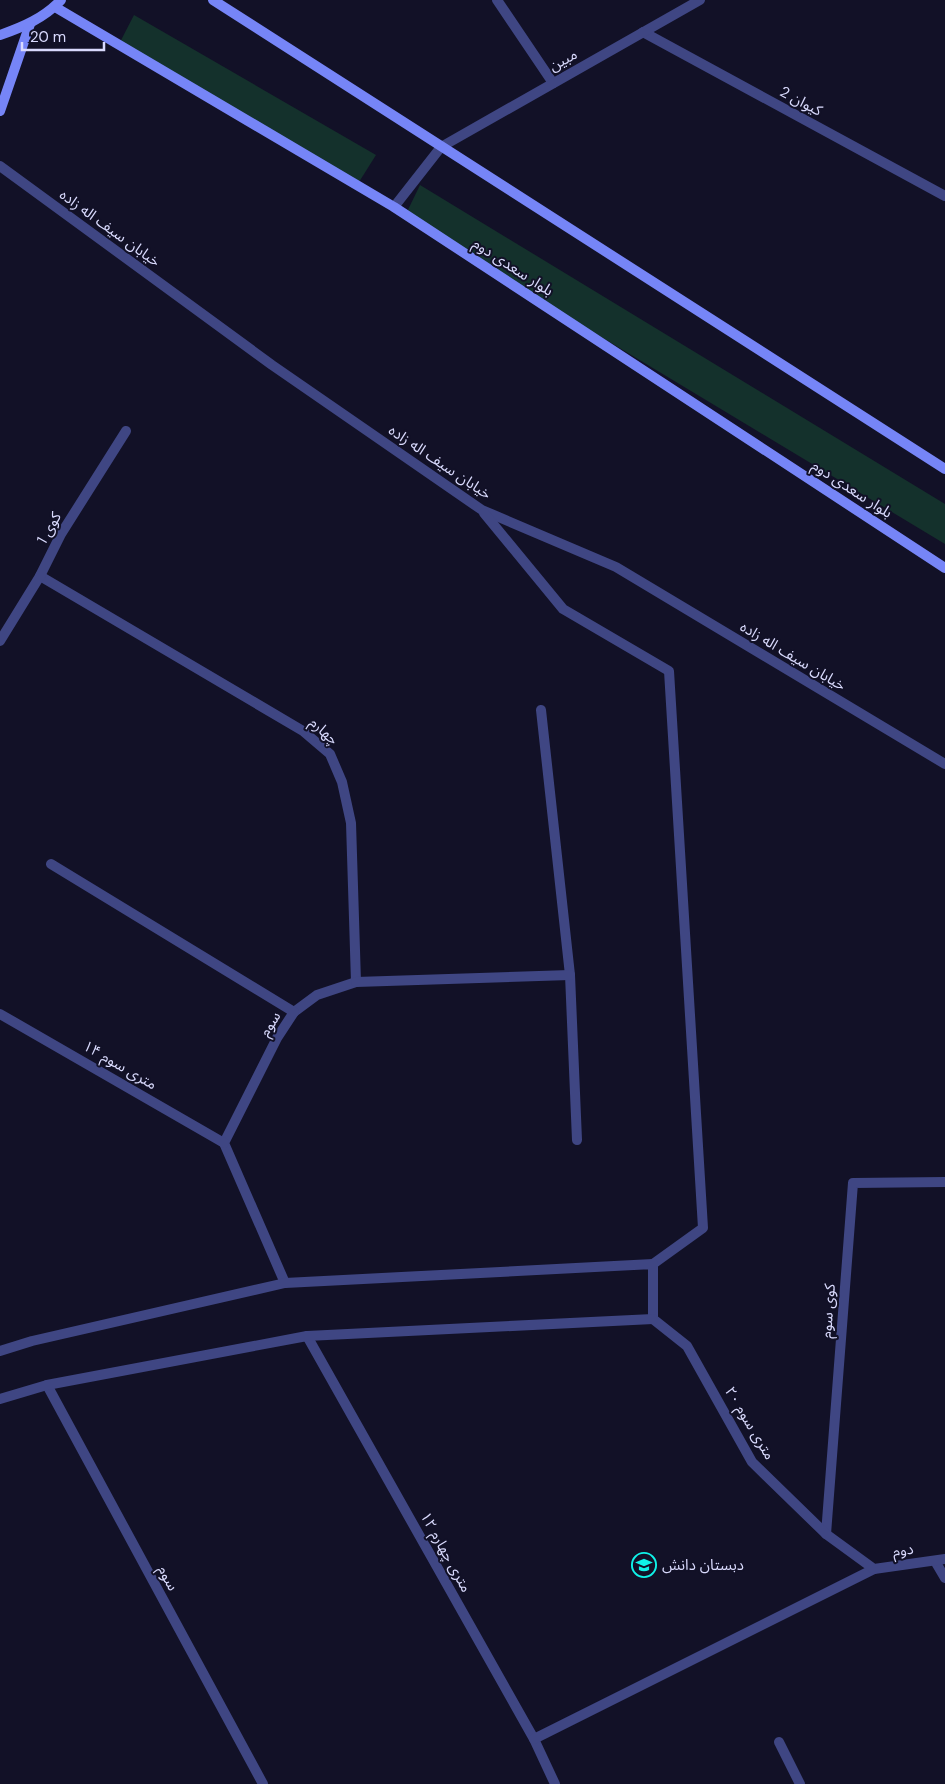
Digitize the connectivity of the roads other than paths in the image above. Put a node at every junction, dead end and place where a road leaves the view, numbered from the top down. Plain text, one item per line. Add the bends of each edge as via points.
1 (213, 0) edge
2 (497, 0) edge
3 (700, 0) edge
4 (58, 3) edge
5 (30, 24) junction
6 (643, 32) junction
7 (0, 35) edge
8 (553, 83) junction
9 (0, 111) edge
10 (441, 147) junction
11 (0, 166) edge
12 (945, 196) edge
13 (394, 207) junction
14 (126, 431) dead end
15 (945, 469) edge
16 (482, 510) junction
17 (945, 568) edge
18 (40, 576) junction
19 (0, 640) edge
20 (541, 710) dead end
21 (945, 764) edge
22 (51, 864) dead end
23 (570, 975) junction
24 (356, 982) junction
25 (294, 1012) junction
26 (0, 1014) edge
27 (577, 1140) dead end
28 (224, 1143) junction
29 (945, 1182) edge
30 (653, 1264) junction
31 (285, 1283) junction
32 (654, 1319) junction
33 (307, 1336) junction
34 (0, 1351) edge
35 (47, 1385) junction
36 (0, 1399) edge
37 (826, 1534) junction
38 (940, 1560) edge
39 (874, 1569) junction
40 (945, 1578) edge
41 (534, 1740) junction
42 (779, 1742) dead end
43 (263, 1784) edge
44 (555, 1784) edge
45 (800, 1784) edge

1 - 10 main road
2 - 8 street
3 - 6 street, مبین
4 - 5 main road
4 - 13 main road, بلوار سعدی دوم
5 - 7 main road
5 - 9 main road
6 - 8 street, مبین
6 - 12 street, کیوان 2
8 - 10 street, مبین
10 - 13 street
10 - 15 main road
11 - 16 street, خیابان سیف اله زاده via 272,365
13 - 17 main road, بلوار سعدی دوم
14 - 18 street, کوی 1 via 61,534
16 - 21 street, خیابان سیف اله زاده via 616,567
16 - 30 street via 563,609 669,671 703,1228
18 - 19 street, کوی 1
18 - 24 street, چهارم via 303,730 330,754 342,782 351,823
20 - 23 street
22 - 25 street, سوم
23 - 24 street
23 - 27 street
24 - 25 street via 317,995
25 - 28 street, سوم via 277,1038
26 - 28 street, ۱۴ متری سوم
28 - 31 street
29 - 37 street, کوی سوم via 853,1183
30 - 31 street
30 - 32 street
31 - 34 street
32 - 33 street
32 - 37 street, ۲۰ متری سوم via 687,1346 752,1462
33 - 35 street
33 - 41 street, ۱۲ متری چهارم
35 - 36 street
35 - 43 street, سوم
37 - 39 street, ۲۰ متری سوم
38 - 39 street, دوم
38 - 40 street, دوم
39 - 41 street, دوم
41 - 44 street, ۱۲ متری چهارم
42 - 45 street

